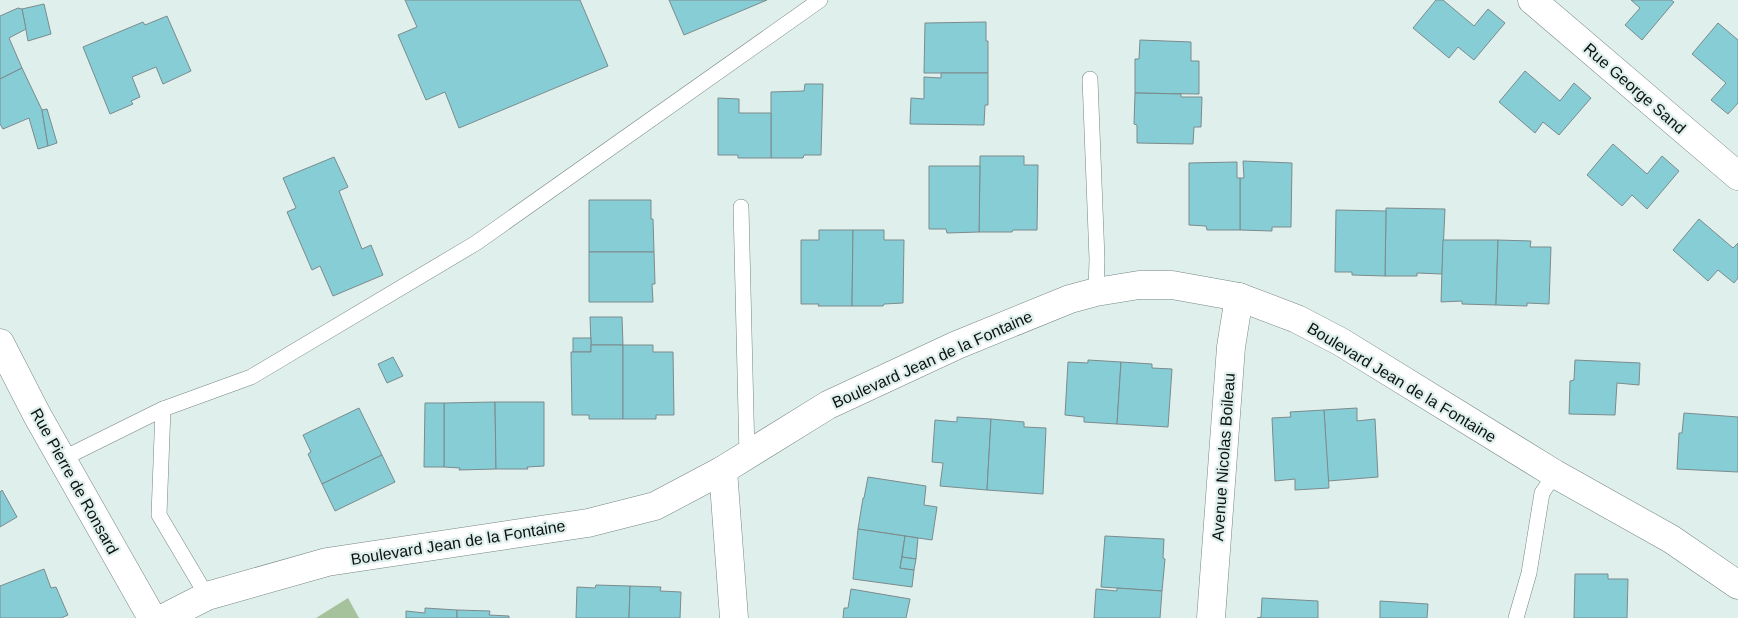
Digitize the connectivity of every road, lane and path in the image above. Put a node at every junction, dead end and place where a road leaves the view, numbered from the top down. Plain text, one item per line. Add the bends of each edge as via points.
1 (820, 0) edge
2 (1532, 0) edge
3 (1090, 79) dead end
4 (1738, 176) edge
5 (741, 207) dead end
6 (1096, 292) junction
7 (1239, 297) junction
8 (0, 343) edge
9 (163, 409) junction
10 (747, 455) junction
11 (62, 458) junction
12 (723, 470) junction
13 (1556, 474) junction
14 (1734, 574) edge
15 (207, 596) junction
16 (152, 618) edge
17 (164, 618) edge
18 (734, 618) edge
19 (1211, 618) edge
20 (1516, 618) edge

1 - 9 lane via 476,242 252,377
2 - 4 street, Rue George Sand
3 - 6 lane
5 - 10 lane
6 - 7 street, Boulevard Jean de la Fontaine via 1138,285 1172,285
6 - 10 street, Boulevard Jean de la Fontaine via 1070,299 957,345 828,405
7 - 13 street, Boulevard Jean de la Fontaine via 1297,319 1341,342
7 - 19 street, Avenue Nicolas Boileau via 1231,347
8 - 11 street, Rue Pierre de Ronsard
9 - 11 lane
9 - 15 lane via 159,515
10 - 12 street, Boulevard Jean de la Fontaine
11 - 16 street, Rue Pierre de Ronsard
12 - 15 street, Boulevard Jean de la Fontaine via 655,506 588,523 327,562
12 - 18 street
13 - 14 street, Boulevard Jean de la Fontaine
13 - 20 lane via 1542,493 1529,573
15 - 17 street, Boulevard Jean de la Fontaine

